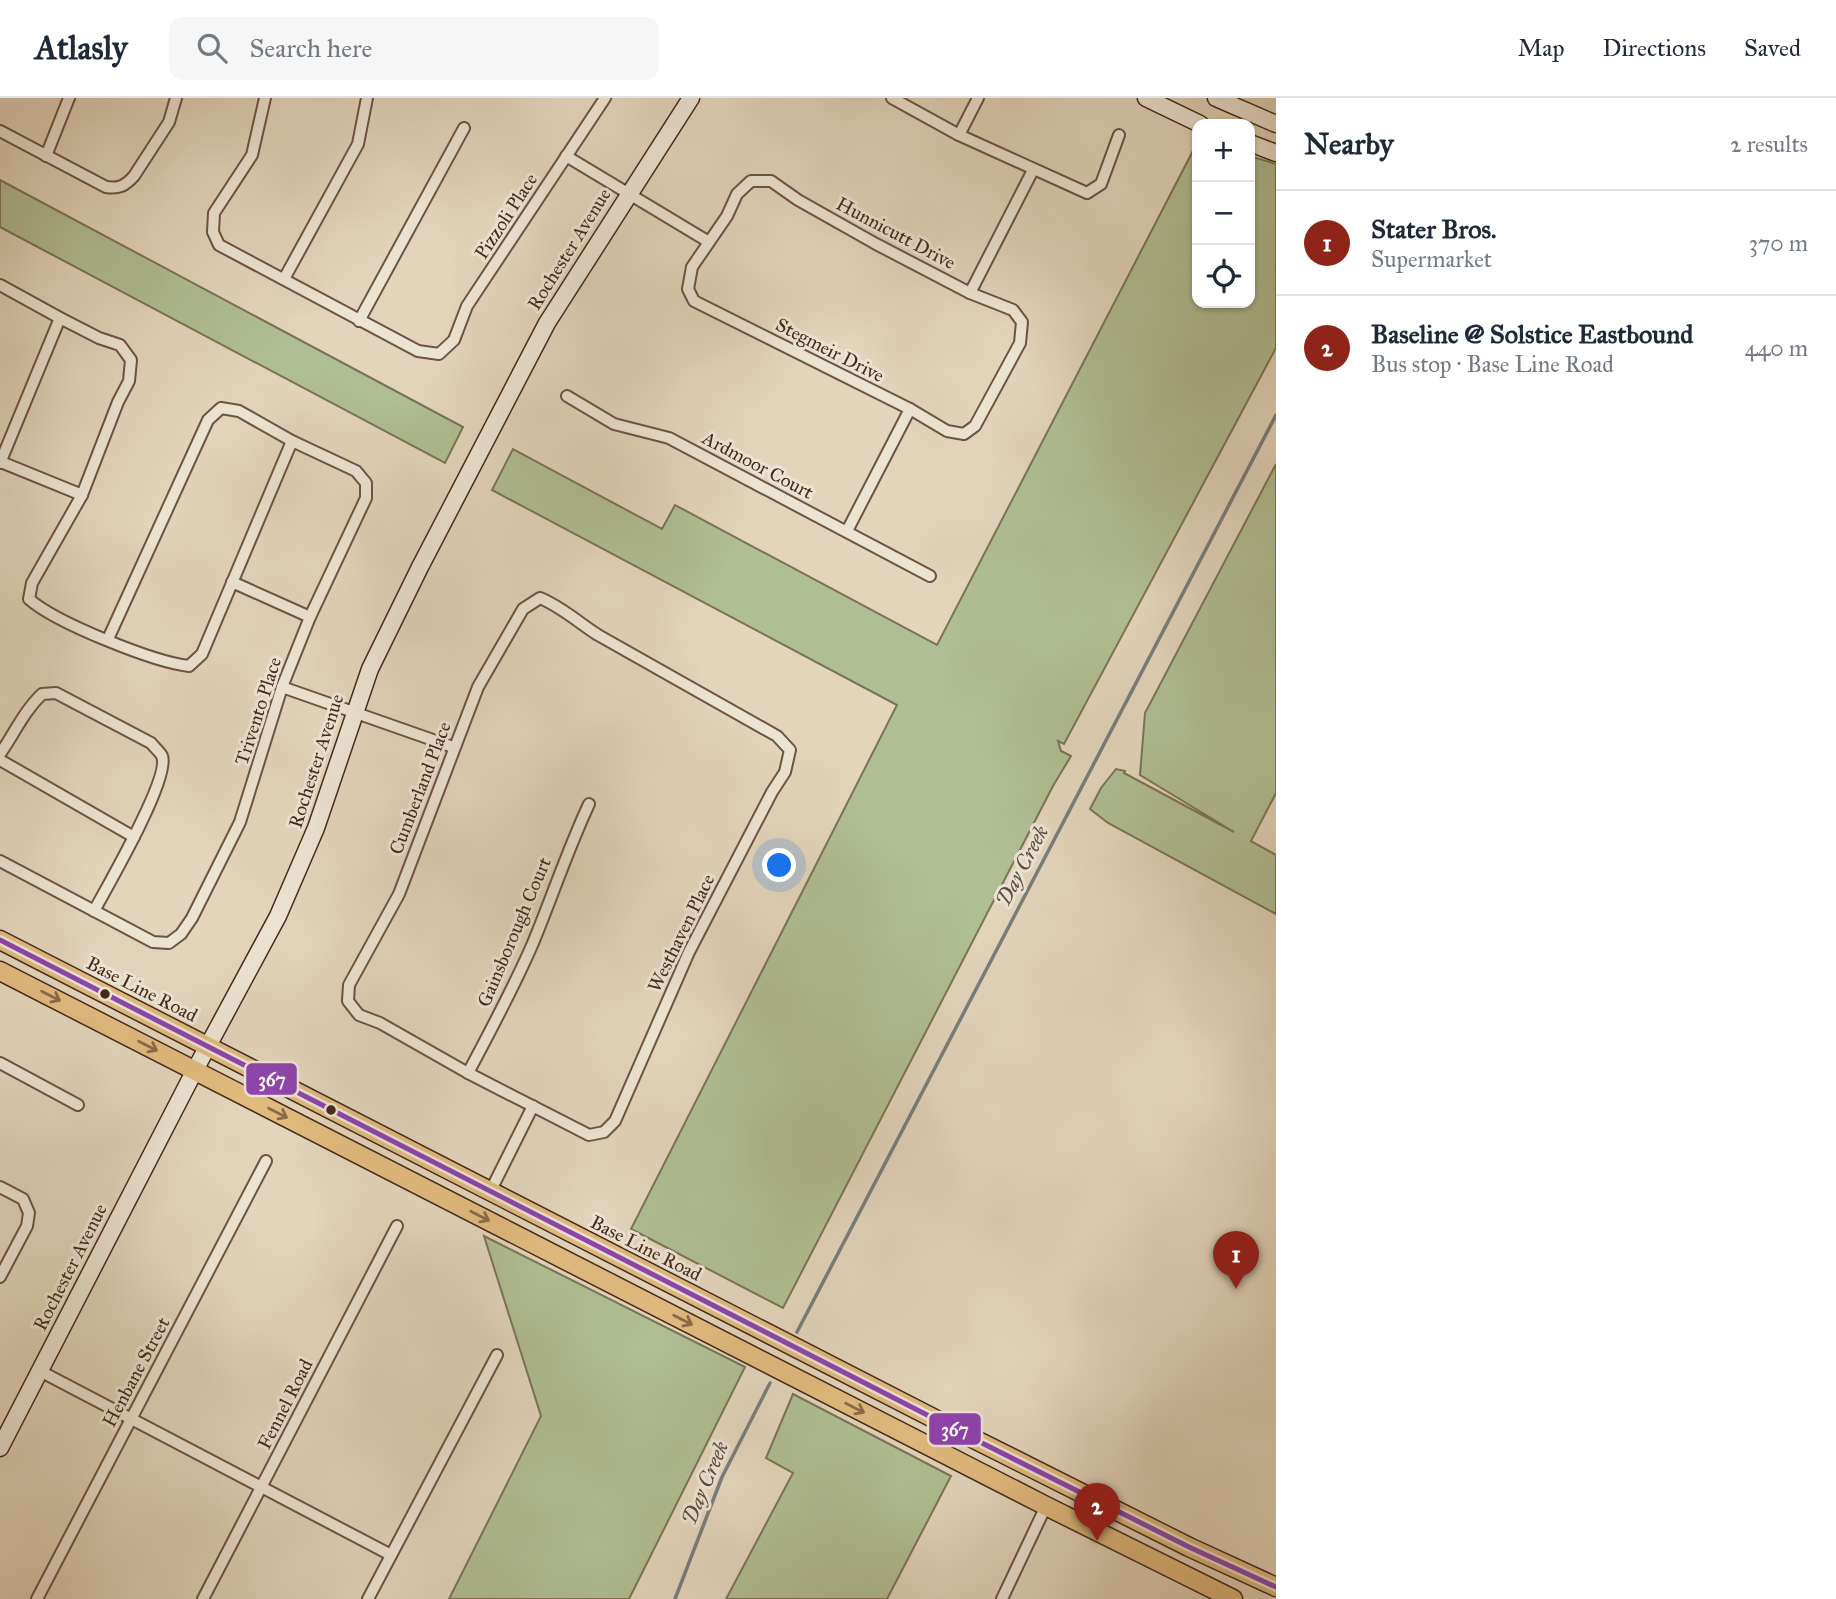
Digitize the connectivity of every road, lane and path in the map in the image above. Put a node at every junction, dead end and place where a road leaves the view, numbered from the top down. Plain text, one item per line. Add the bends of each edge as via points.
1 (69, 98) edge
2 (176, 98) edge
3 (265, 98) edge
4 (367, 98) edge
5 (691, 98) edge
6 (892, 98) edge
7 (978, 98) edge
8 (1146, 98) edge
9 (1216, 98) edge
10 (601, 99) edge
11 (1192, 120) edge
12 (1276, 124) edge
13 (464, 128) dead end
14 (0, 131) edge
15 (959, 135) junction
16 (1119, 135) dead end
17 (1255, 145) edge
18 (1276, 153) edge
19 (46, 156) junction
20 (566, 156) junction
21 (1033, 170) junction
22 (628, 195) junction
23 (709, 242) junction
24 (284, 279) junction
25 (0, 285) edge
26 (970, 293) junction
27 (60, 318) junction
28 (359, 321) junction
29 (567, 396) dead end
30 (910, 409) junction
31 (964, 433) joint
32 (292, 441) junction
33 (0, 462) edge
34 (82, 495) junction
35 (847, 531) junction
36 (930, 576) dead end
37 (232, 582) junction
38 (310, 617) junction
39 (108, 639) junction
40 (282, 687) junction
41 (354, 711) junction
42 (453, 747) junction
43 (790, 750) joint
44 (0, 754) edge
45 (0, 760) edge
46 (589, 804) dead end
47 (134, 836) junction
48 (0, 861) edge
49 (94, 911) junction
50 (0, 940) edge
51 (0, 971) edge
52 (208, 1046) junction
53 (0, 1063) edge
54 (195, 1070) junction
55 (468, 1073) junction
56 (78, 1105) dead end
57 (533, 1106) junction
58 (266, 1161) dead end
59 (0, 1188) edge
60 (490, 1192) junction
61 (397, 1226) dead end
62 (0, 1277) edge
63 (497, 1355) dead end
64 (40, 1371) junction
65 (131, 1419) junction
66 (0, 1448) edge
67 (261, 1487) junction
68 (1046, 1506) junction
69 (391, 1555) junction
70 (1276, 1587) edge
71 (37, 1599) edge
72 (203, 1599) edge
73 (368, 1599) edge
74 (1002, 1599) edge
75 (1233, 1599) edge

1 - 19 street
2 - 19 street via 169,122 127,184 117,189
3 - 24 street via 252,155 214,213 213,232 219,245
4 - 24 street via 358,144
5 - 22 main road, Rochester Avenue
6 - 15 street
7 - 15 street
8 - 11 main road
9 - 12 main road
10 - 20 street, Pizzoli Place
13 - 28 street
14 - 19 street
15 - 21 street
16 - 21 street via 1101,184 1087,193
17 - 18 main road
20 - 22 street
20 - 28 street, Pizzoli Place via 467,306 454,340 439,354 418,351
21 - 26 street
22 - 23 street
22 - 41 main road, Rochester Avenue via 547,323 394,618
23 - 26 street, Hunnicutt Drive via 737,194 751,181 771,181
23 - 30 street, Stegmeir Drive via 692,267 688,289 694,301
24 - 28 street
25 - 27 street
26 - 31 street, Hunnicutt Drive via 1013,310 1022,322 1020,343 975,426
27 - 33 street
27 - 34 street via 120,345 131,360 129,381
29 - 35 street, Ardmoor Court via 614,424 669,438
30 - 31 street, Stegmeir Drive via 947,431
30 - 35 street
32 - 37 street
32 - 38 street, Trivento Place via 356,471 366,483 366,498
32 - 39 street via 239,411 221,408 208,420
33 - 34 street
34 - 39 street via 32,583 29,599 39,608
35 - 36 street, Ardmoor Court
37 - 38 street
37 - 39 street via 202,654 190,666 169,663
38 - 40 street, Trivento Place
40 - 41 street
40 - 49 street, Trivento Place via 240,821 181,934 170,943 153,942
41 - 42 street
41 - 52 main road, Rochester Avenue via 304,860
42 - 43 street, Cumberland Place via 509,630 523,608 540,598 777,736
42 - 55 street, Cumberland Place via 399,894 349,985 348,1001 359,1015
43 - 57 street, Westhaven Place via 785,772 689,952 615,1121 604,1132 589,1135
44 - 47 street via 28,707 42,694 56,693 151,743 162,756 163,769
45 - 47 street
46 - 55 street, Gainsborough Court via 513,987
47 - 49 street
48 - 49 street
50 - 52 main road, Base Line Road
51 -> 54 main road
52 - 54 main road, Rochester Avenue
52 - 60 main road, Base Line Road
53 - 56 street
54 - 64 main road, Rochester Avenue
54 -> 68 main road
55 - 57 street
57 - 60 street
58 - 65 street, Henbane Street
59 - 62 street via 23,1199 29,1213 27,1226
60 - 70 main road, Base Line Road
61 - 67 street, Fennel Road
63 - 69 street
64 - 65 street
64 - 66 main road, Rochester Avenue
65 - 67 street
65 - 71 street, Henbane Street
67 - 69 street
67 - 72 street, Fennel Road
68 - 74 street
68 - 75 main road
69 - 73 street

